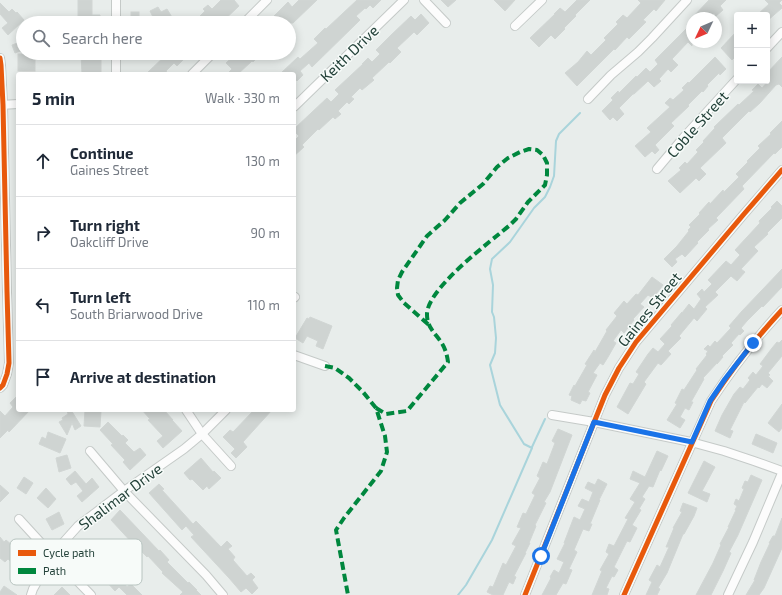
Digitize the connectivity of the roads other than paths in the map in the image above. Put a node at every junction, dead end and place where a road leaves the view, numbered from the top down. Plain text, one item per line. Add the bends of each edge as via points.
1 (116, 0) edge
2 (268, 0) edge
3 (404, 0) edge
4 (424, 0) edge
5 (542, 0) edge
6 (687, 0) edge
7 (116, 16) edge
8 (251, 16) edge
9 (446, 23) dead end
10 (515, 26) dead end
11 (782, 32) edge
12 (770, 45) edge
13 (0, 58) edge
14 (116, 60) edge
15 (206, 60) edge
16 (116, 72) edge
17 (194, 72) edge
18 (734, 82) edge
19 (588, 99) dead end
20 (16, 104) edge
21 (296, 104) edge
22 (1, 105) edge
23 (657, 169) dead end
24 (782, 170) edge
25 (2, 199) edge
26 (3, 292) edge
27 (782, 310) edge
28 (296, 356) edge
29 (325, 366) dead end
30 (0, 388) edge
31 (187, 412) edge
32 (224, 412) edge
33 (552, 415) dead end
34 (594, 422) junction
35 (202, 434) junction
36 (692, 442) junction
37 (90, 451) dead end
38 (231, 466) dead end
39 (782, 472) edge
40 (124, 491) junction
41 (19, 519) dead end
42 (37, 539) edge
43 (66, 539) edge
44 (35, 585) edge
45 (81, 585) edge
46 (32, 595) edge
47 (91, 595) edge
48 (223, 595) edge
49 (525, 595) edge
50 (624, 595) edge
51 (728, 595) edge

1 - 7 street
2 - 8 street
3 - 21 street, Keith Drive
4 - 9 street
5 - 10 street
6 - 19 street via 638,52
11 - 12 street
13 - 22 street
14 - 16 street
15 - 17 street
18 - 23 street, Coble Street
20 - 22 street
22 - 25 street
24 - 34 street, Gaines Street via 632,348 612,381
25 - 26 street
26 - 30 street via 9,363
27 - 36 street via 753,343 710,401
28 - 29 street
31 - 35 street
32 - 35 street, Shalimar Drive
33 - 34 street
34 - 36 street
34 - 49 street, Gaines Street
35 - 38 street
35 - 40 street, Shalimar Drive
36 - 39 street via 754,460
36 - 50 street
37 - 40 street
39 - 51 street
40 - 43 street, Shalimar Drive via 78,526
40 - 48 street
41 - 42 street
44 - 46 street, Shalimar Drive
45 - 47 street

